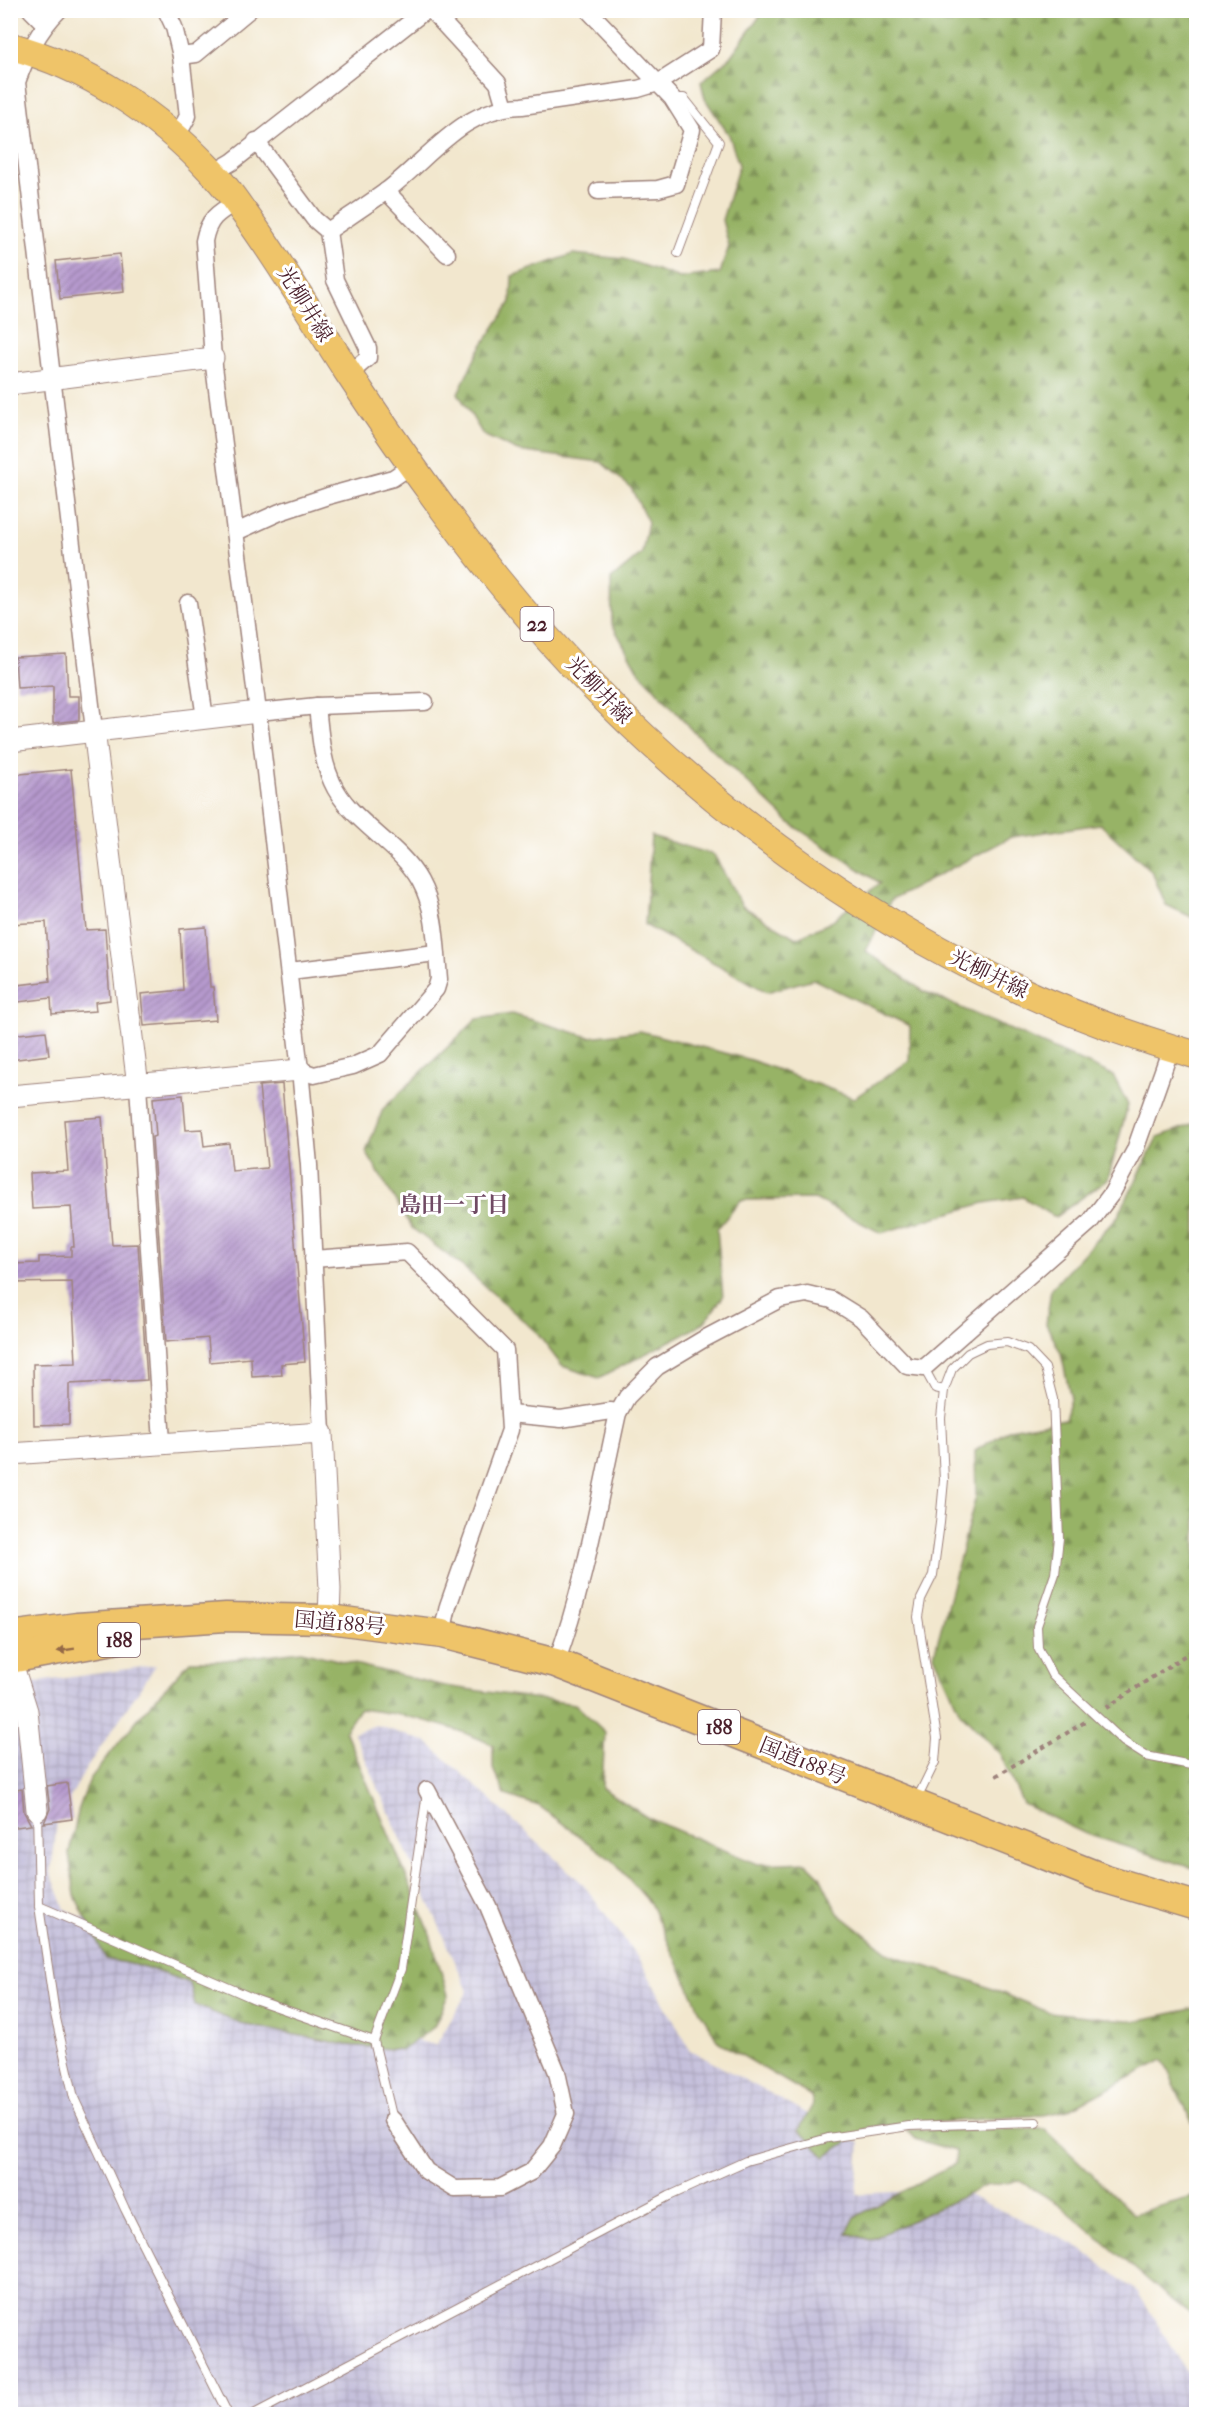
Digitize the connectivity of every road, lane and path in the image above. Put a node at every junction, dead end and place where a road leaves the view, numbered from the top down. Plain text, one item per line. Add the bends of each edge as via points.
1 (31, 10) edge
2 (59, 10) edge
3 (166, 10) edge
4 (249, 10) edge
5 (426, 10) edge
6 (431, 10) edge
7 (588, 10) edge
8 (713, 10) edge
9 (45, 24) junction
10 (19, 49) edge
11 (181, 56) junction
12 (658, 83) junction
13 (672, 98) junction
14 (505, 107) junction
15 (176, 138) junction
16 (256, 141) junction
17 (213, 173) junction
18 (386, 191) junction
19 (598, 191) dead end
20 (236, 201) junction
21 (328, 231) junction
22 (678, 253) dead end
23 (447, 254) dead end
24 (213, 358) junction
25 (349, 374) junction
26 (54, 379) junction
27 (10, 384) edge
28 (412, 465) junction
29 (236, 532) junction
30 (188, 603) dead end
31 (425, 702) dead end
32 (317, 706) junction
33 (258, 712) junction
34 (205, 718) junction
35 (94, 730) junction
36 (10, 741) edge
37 (436, 953) junction
38 (290, 971) junction
39 (1184, 1051) edge
40 (300, 1070) junction
41 (138, 1086) junction
42 (10, 1096) edge
43 (313, 1259) junction
44 (924, 1368) junction
45 (944, 1390) junction
46 (618, 1413) junction
47 (510, 1414) junction
48 (322, 1433) junction
49 (162, 1442) junction
50 (10, 1454) edge
51 (226, 1617) junction
52 (329, 1619) junction
53 (442, 1634) junction
54 (10, 1636) edge
55 (1197, 1648) edge
56 (11, 1658) edge
57 (556, 1663) junction
58 (1095, 1716) junction
59 (1197, 1767) edge
60 (996, 1776) dead end
61 (427, 1790) joint
62 (915, 1805) junction
63 (38, 1810) joint
64 (39, 1906) junction
65 (1197, 1906) edge
66 (374, 2041) junction
67 (393, 2120) joint
68 (1036, 2122) dead end
69 (228, 2415) edge
70 (254, 2415) edge

1 - 9 street
2 - 9 street
3 - 11 street
4 - 11 street via 196,54
5 - 16 street
6 - 14 street via 498,83
7 - 12 street
8 - 12 street via 711,49
9 - 10 street
10 - 15 main road, 光柳井線 / 22 via 108,88
10 - 26 street via 17,82
11 - 15 street via 188,116
12 - 13 street
12 - 14 street
13 - 19 street via 692,130 676,184 658,189
13 - 22 lane via 684,98 719,142
14 - 18 street via 468,121
15 - 17 main road, 光柳井線 / 22
16 - 17 street
16 - 21 street via 314,219
17 - 20 main road, 光柳井線 / 22
18 - 21 street
18 - 23 street
20 - 24 street via 207,226 204,241
20 - 25 main road, 光柳井線 / 22
21 - 25 street via 335,280 368,348 369,358
24 - 26 street
24 - 29 street
25 - 28 main road, 光柳井線 / 22
26 - 27 street
26 - 35 street
28 - 29 street via 393,478 280,512
28 - 39 main road, 光柳井線 / 22 via 498,580 595,690 687,775 790,855 915,938 1043,1000
29 - 33 street
30 - 34 street
31 - 32 street
32 - 33 street
32 - 37 street via 322,754 332,783 348,806 396,850 419,879 431,904
33 - 34 street
33 - 38 street
34 - 35 street
35 - 36 street
35 - 41 street
37 - 38 street
37 - 40 street via 436,989 380,1054 353,1066 314,1075
38 - 40 street
39 - 44 street via 1112,1193 1090,1222
40 - 41 street
40 - 43 street
41 - 42 street
41 - 49 street
43 - 47 street via 407,1252 505,1350
43 - 48 street
44 - 45 lane via 935,1388
44 - 46 street via 907,1366 861,1318 832,1300 807,1294 780,1299 657,1367 627,1397
45 - 58 lane via 952,1369 968,1353 987,1344 1007,1342 1028,1350 1046,1368 1053,1399 1059,1538 1055,1574 1037,1626 1038,1648 1052,1675
45 - 62 lane via 940,1523 933,1575 921,1599 918,1617 938,1738 935,1762
46 - 47 street via 561,1419
46 - 57 street via 590,1546
47 - 53 street via 510,1430 448,1606
48 - 49 street
48 - 52 street
49 - 50 street
51 - 52 highway, 国道188号 / 188
51 - 54 highway, 国道188号 / 188 via 77,1627
51 -> 56 highway, 国道188号 / 188 via 81,1648
52 - 53 highway, 国道188号 / 188
53 - 57 highway, 国道188号 / 188
55 - 58 path
56 - 63 street via 27,1711
57 - 62 highway, 国道188号 / 188
58 - 59 lane via 1146,1756
58 - 60 path
61 - 66 lane via 401,1969
61 - 67 street via 488,1906 557,2072 566,2114 552,2146 531,2172 500,2188 455,2189 426,2171
62 - 65 highway, 国道188号 / 188 via 1103,1878
63 - 64 lane
64 - 66 lane via 257,2000
64 - 69 lane via 55,2014 74,2098
66 - 67 lane
68 - 70 lane via 897,2128 828,2138 746,2160

